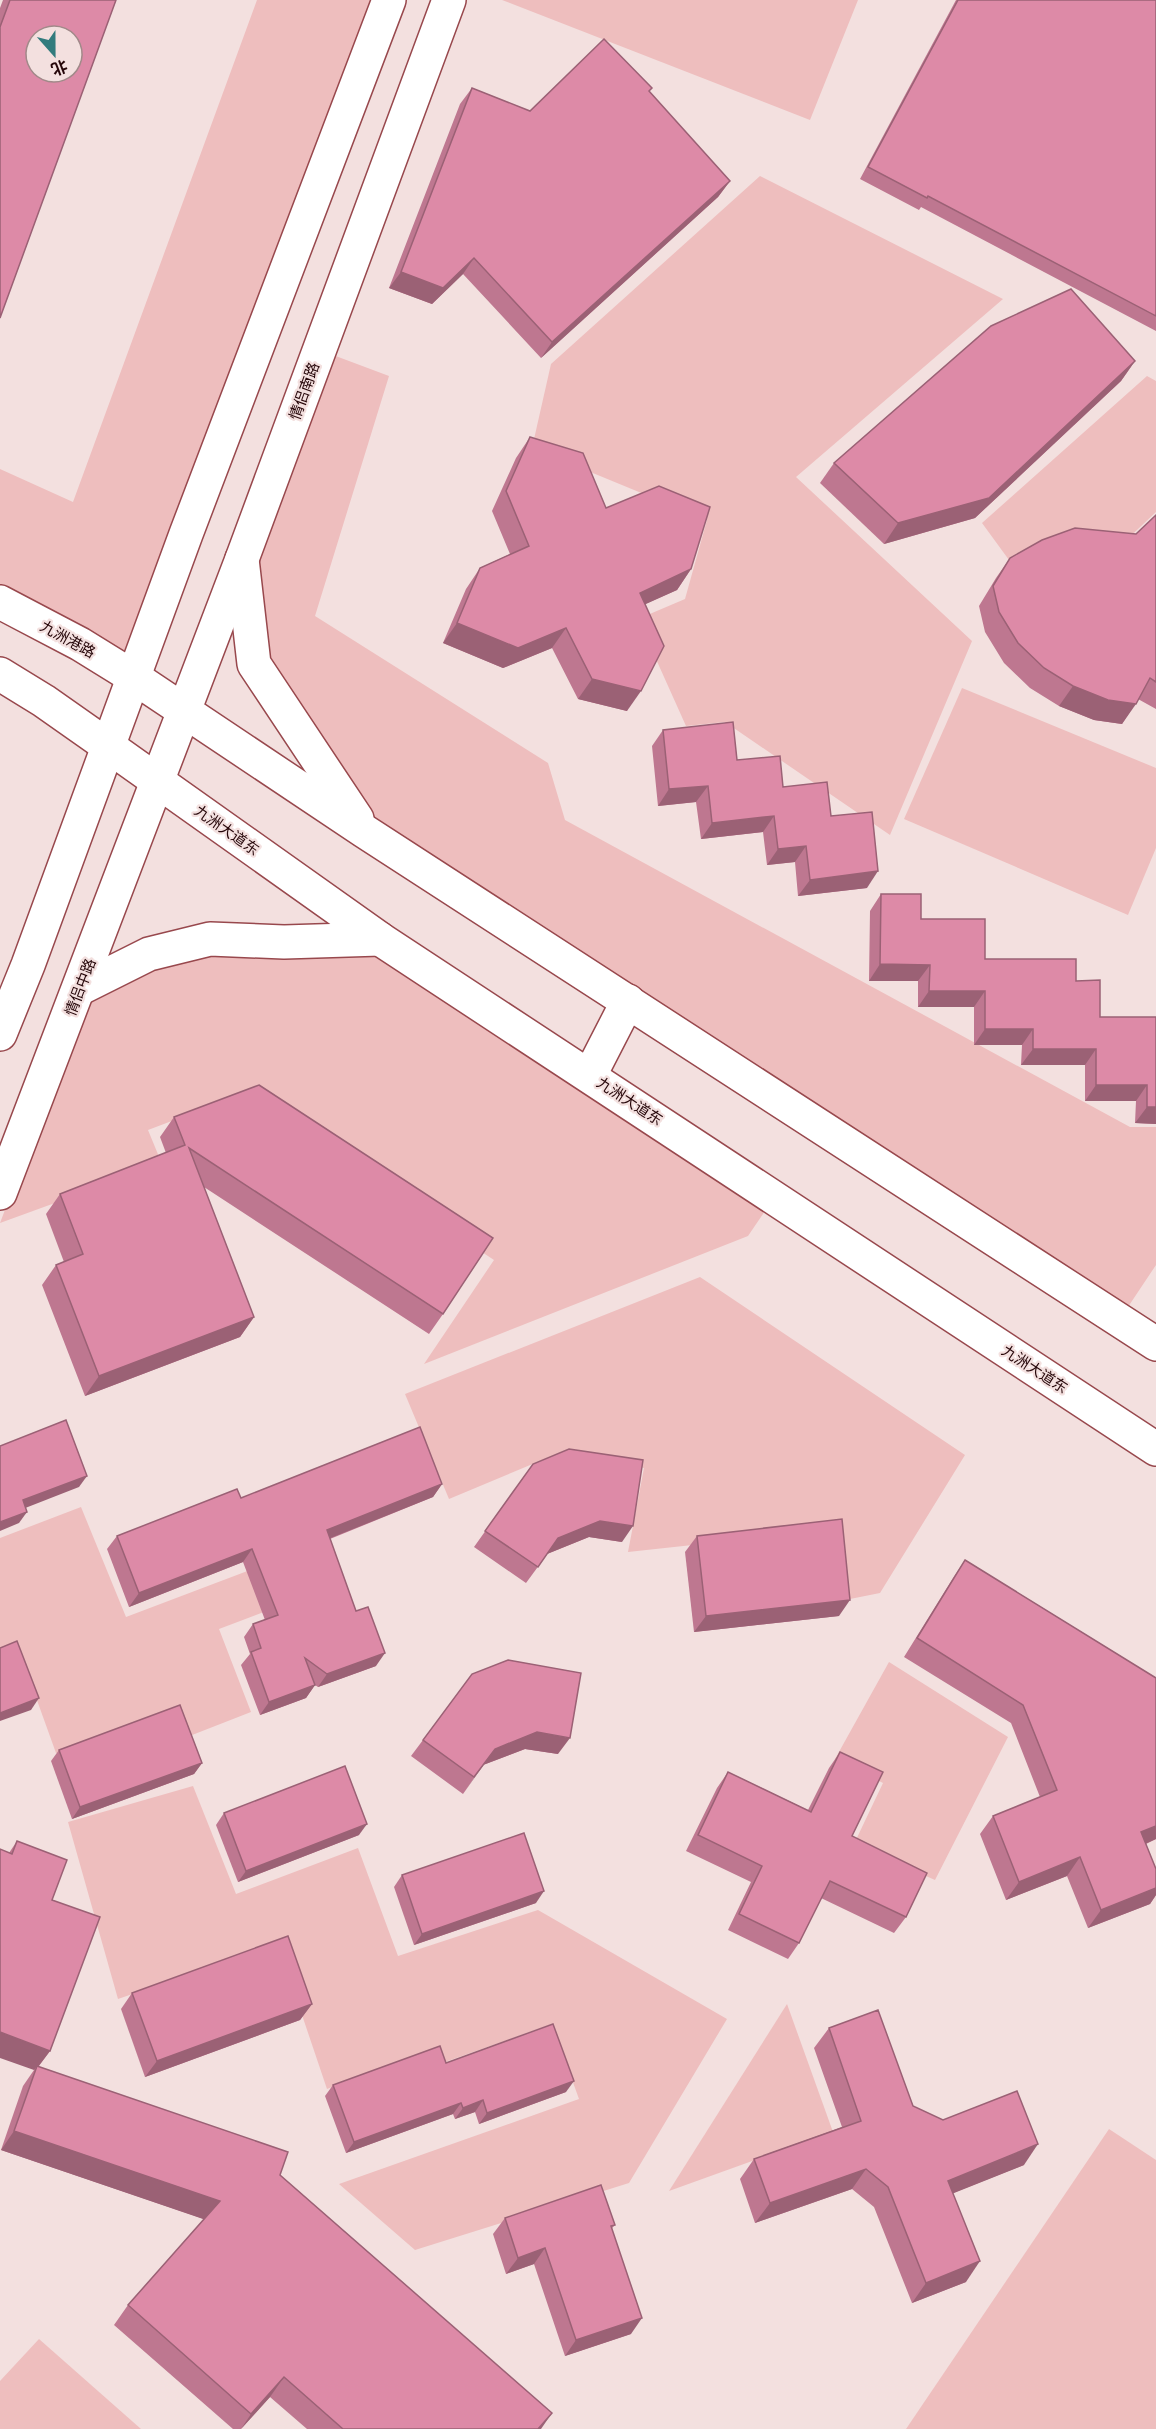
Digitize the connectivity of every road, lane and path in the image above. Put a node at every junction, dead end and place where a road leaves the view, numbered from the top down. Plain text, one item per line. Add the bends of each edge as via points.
1 (388, 0) edge
2 (449, 0) edge
3 (242, 559) junction
4 (0, 602) edge
5 (0, 674) edge
6 (135, 678) junction
7 (184, 711) junction
8 (108, 746) junction
9 (158, 781) junction
10 (364, 831) junction
11 (380, 939) junction
12 (79, 989) junction
13 (628, 1001) junction
14 (0, 1034) edge
15 (590, 1075) junction
16 (0, 1193) edge
17 (1156, 1344) edge
18 (1156, 1449) edge

1 - 6 main road
2 - 3 main road, 情侣南路
3 - 7 main road, 情侣南路
3 - 10 main road via 254,664
4 - 6 main road, 九洲港路
5 - 8 main road
6 - 7 main road
6 - 8 main road
7 - 9 main road, 情侣南路
7 - 10 main road
8 - 9 main road, 九洲大道东
8 - 14 main road
9 - 11 main road, 九洲大道东
9 - 12 main road, 情侣中路
10 - 13 main road
11 - 12 main road via 210,939 149,954
11 - 15 main road, 九洲大道东
12 - 16 main road, 情侣中路
13 - 15 main road
13 - 17 main road
15 - 18 main road, 九洲大道东

